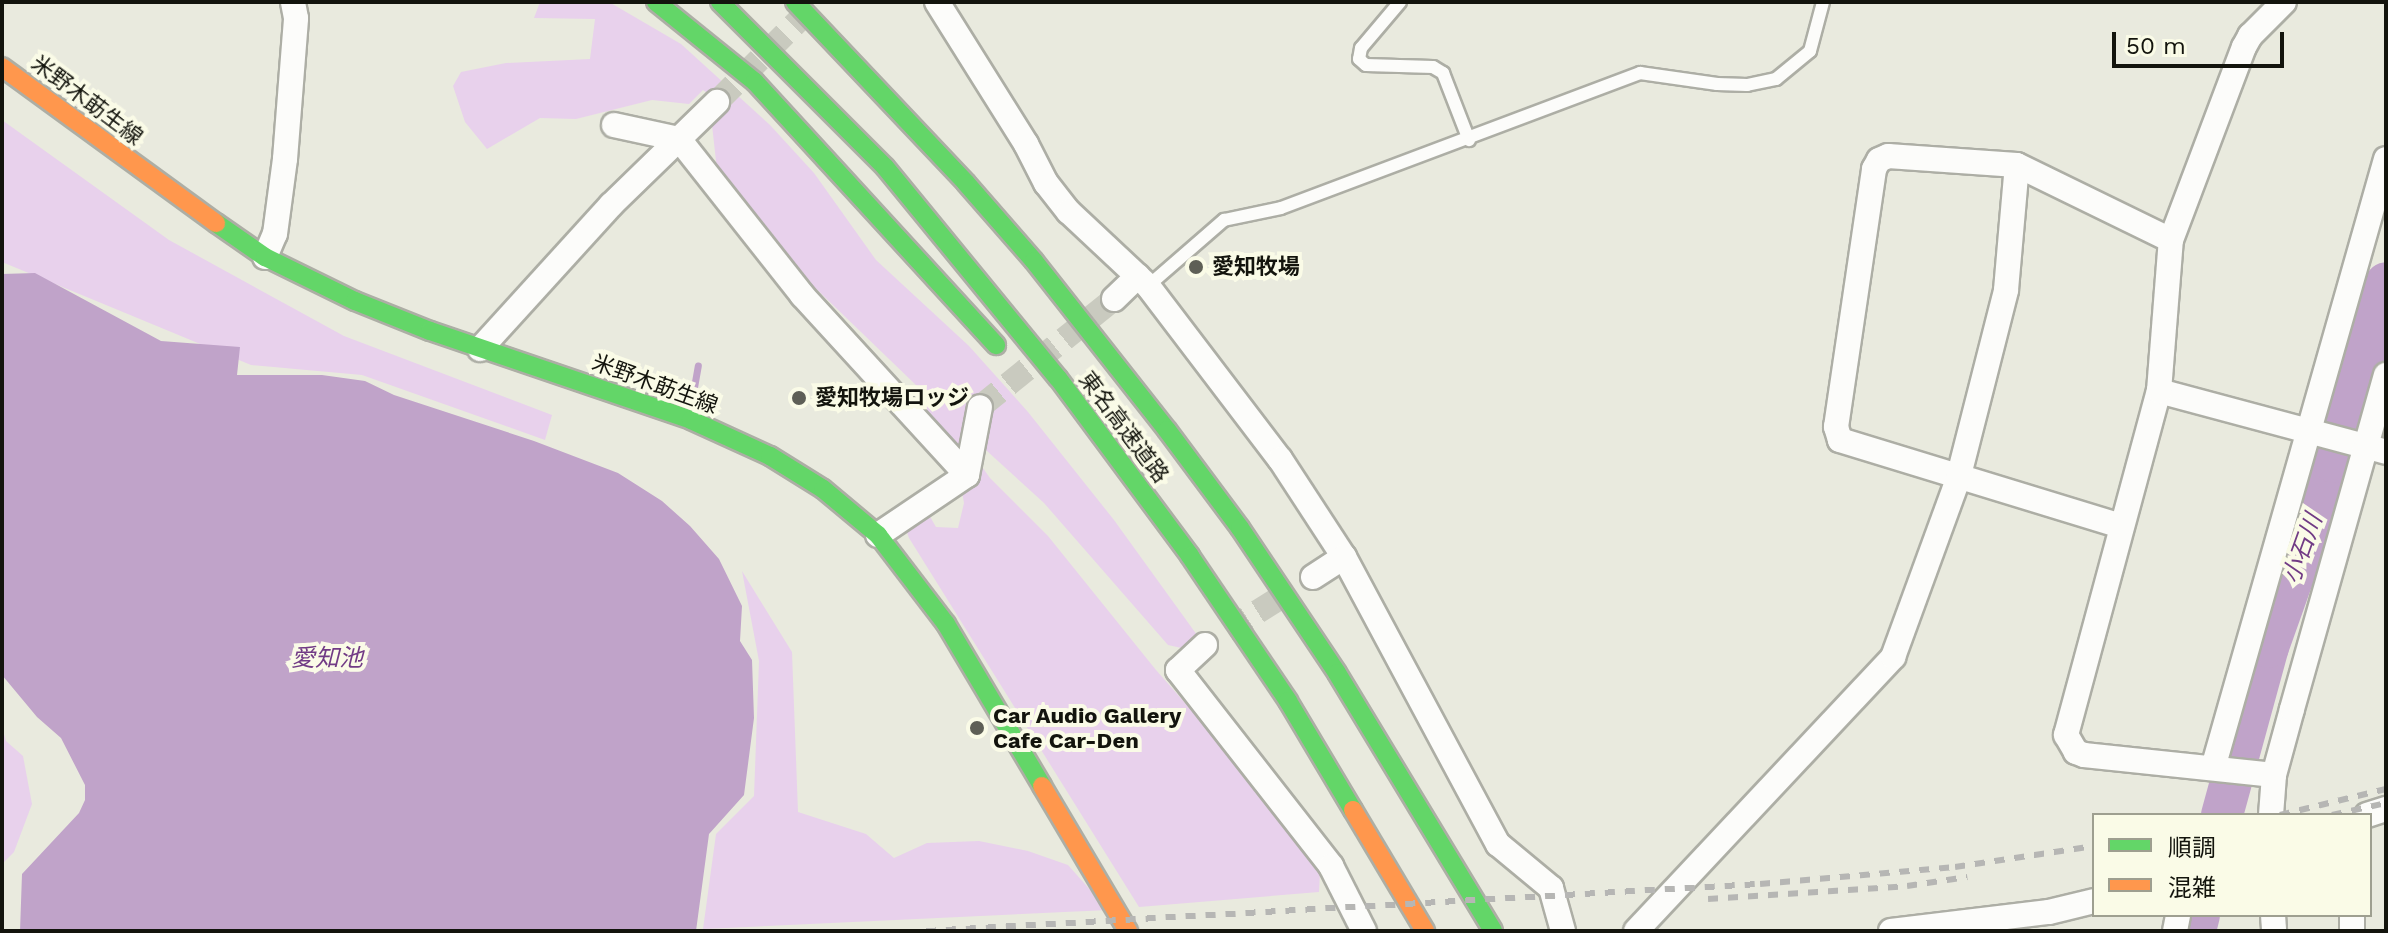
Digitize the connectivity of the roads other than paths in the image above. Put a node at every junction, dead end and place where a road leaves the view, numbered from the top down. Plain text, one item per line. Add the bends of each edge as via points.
1 (293, 2) edge
2 (656, 2) edge
3 (720, 2) edge
4 (795, 2) edge
5 (816, 2) edge
6 (937, 2) edge
7 (1400, 2) edge
8 (1823, 2) edge
9 (2284, 2) edge
10 (2, 67) edge
11 (717, 102) tunnel mouth
12 (614, 125) dead end
13 (679, 139) junction
14 (1469, 140) junction
15 (2386, 159) edge
16 (2017, 165) junction
17 (966, 183) junction
18 (2171, 240) junction
19 (265, 257) junction
20 (1143, 281) junction
21 (1114, 299) tunnel mouth
22 (480, 349) junction
23 (1010, 360) dead end
24 (2386, 375) edge
25 (2159, 391) junction
26 (980, 407) tunnel mouth
27 (1063, 417) dead end
28 (2314, 431) junction
29 (2367, 446) edge
30 (967, 475) junction
31 (1958, 479) junction
32 (2121, 526) junction
33 (878, 535) junction
34 (1190, 556) junction
35 (1344, 557) junction
36 (1313, 577) tunnel mouth
37 (1205, 645) tunnel mouth
38 (2218, 769) junction
39 (2266, 774) junction
40 (2271, 813) edge
41 (2092, 901) edge
42 (1128, 931) edge
43 (1364, 931) edge
44 (1425, 931) edge
45 (1493, 931) edge
46 (1563, 931) edge
47 (1636, 931) edge
48 (1891, 931) edge

1 - 19 street via 285,159 275,234
2 - 23 main road via 755,82
3 - 34 main road, 東名高速道路 via 885,167 1058,378
4 - 17 main road, 東名高速道路
5 - 17 main road
6 - 20 street via 1046,183 1069,212
7 - 14 lane via 1361,48 1359,59 1366,65 1433,67 1443,73
8 - 14 lane via 1810,51 1776,79 1717,84 1640,73
9 - 18 street via 2244,47
10 - 19 main road, 米野木莇生線
11 - 13 street
12 - 13 street
13 - 22 street
13 - 30 street via 802,295
14 - 20 lane via 1281,208 1224,220
15 - 28 street
16 - 18 street
16 - 31 street via 2006,290
16 - 31 street via 1888,156 1874,169 1837,435
17 - 45 main road, 東名高速道路 via 1099,341 1240,528 1337,673
18 - 25 street
19 - 22 main road, 米野木莇生線 via 355,301
20 - 21 street
20 - 35 street via 1280,459
22 - 33 main road, 米野木莇生線 via 691,420 757,450 823,489
24 - 29 street
25 - 28 street
25 - 32 street
26 - 30 street
27 - 34 main road
28 - 29 street
28 - 38 street
29 - 39 street
30 - 33 street
31 - 32 street
31 - 47 street via 1893,657
32 - 38 street via 2068,741 2084,755
33 - 42 main road, 米野木莇生線 via 946,624
34 - 44 main road, 東名高速道路 via 1288,701
35 - 36 street
35 - 46 street via 1498,844 1551,888
37 - 43 street via 1178,670 1331,866
38 - 39 street
39 - 40 street
41 - 48 street via 2049,912

